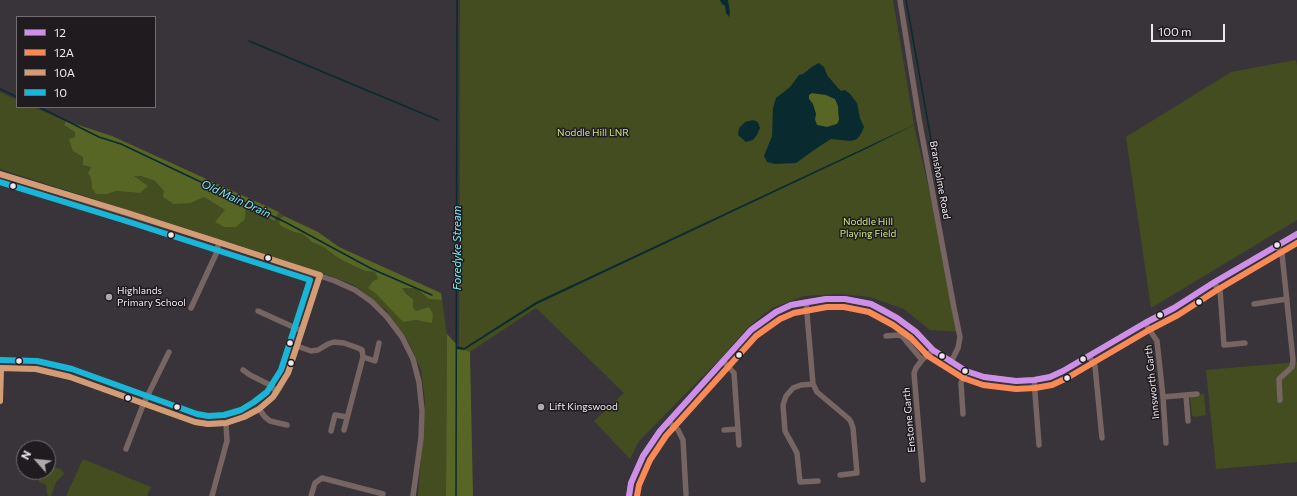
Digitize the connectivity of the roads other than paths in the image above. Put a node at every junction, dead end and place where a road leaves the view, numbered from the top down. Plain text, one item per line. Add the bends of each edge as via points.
1 (900, 0) edge
2 (0, 174) edge
3 (1297, 234) edge
4 (220, 242) junction
5 (1277, 246) junction
6 (320, 275) junction
7 (1213, 283) junction
8 (1287, 299) junction
9 (806, 302) junction
10 (1254, 304) dead end
11 (191, 308) dead end
12 (258, 311) dead end
13 (1146, 323) junction
14 (302, 331) junction
15 (886, 336) dead end
16 (380, 343) dead end
17 (1245, 343) dead end
18 (297, 346) junction
19 (934, 350) junction
20 (169, 352) dead end
21 (1089, 356) junction
22 (363, 357) junction
23 (922, 360) junction
24 (723, 361) junction
25 (951, 362) junction
26 (0, 368) edge
27 (243, 370) dead end
28 (966, 371) junction
29 (1034, 380) junction
30 (813, 384) junction
31 (277, 392) junction
32 (1197, 394) dead end
33 (1186, 395) junction
34 (1163, 397) junction
35 (1280, 400) dead end
36 (0, 401) edge
37 (144, 403) junction
38 (260, 409) junction
39 (963, 414) dead end
40 (347, 417) junction
41 (1188, 420) dead end
42 (669, 422) junction
43 (226, 424) junction
44 (287, 425) dead end
45 (738, 429) junction
46 (344, 430) dead end
47 (724, 430) dead end
48 (331, 431) dead end
49 (1102, 438) dead end
50 (1166, 443) dead end
51 (739, 445) dead end
52 (1039, 445) dead end
53 (126, 449) dead end
54 (840, 475) dead end
55 (923, 480) dead end
56 (818, 481) dead end
57 (383, 494) dead end
58 (686, 494) dead end
59 (212, 496) edge
60 (311, 496) edge
61 (414, 496) edge
62 (629, 496) edge

1 - 25 street, Bransholme Road via 960,337
2 - 4 street
3 - 5 street
4 - 6 street
4 - 11 street
5 - 7 street
5 - 8 street via 1282,254
6 - 14 street
6 - 61 street via 355,290 372,302 402,337 413,359 422,411
7 - 13 street
7 - 17 street via 1220,290 1224,345
8 - 10 street
8 - 35 street via 1293,360 1292,367 1279,379
9 - 19 street via 845,299 871,304 897,318
9 - 24 street via 776,312 751,330
9 - 30 street
12 - 14 street
13 - 21 street
13 - 34 street, Innsworth Garth via 1157,341
14 - 18 street
15 - 23 street via 902,336
16 - 22 street via 375,361
18 - 22 street via 310,351 334,342 344,343 362,350
18 - 31 street via 288,373
19 - 23 street, Enstone Garth
19 - 25 street
20 - 37 street
21 - 29 street via 1050,377
21 - 49 street via 1095,366
22 - 40 street
23 - 55 street, Enstone Garth via 914,373
24 - 42 street
24 - 45 street via 734,373
25 - 28 street
26 - 36 street
26 - 37 street via 36,370 70,377
27 - 31 street via 270,385
28 - 29 street via 984,377 1016,381
28 - 39 street via 961,383
29 - 52 street
30 - 54 street via 821,397 852,425 857,473
30 - 56 street via 793,388 782,405 785,431 797,453 800,482
31 - 38 street
32 - 33 street
33 - 34 street
33 - 41 street
34 - 50 street, Innsworth Garth
37 - 43 street via 195,422
37 - 53 street
38 - 43 street
38 - 44 street via 264,417 270,421
40 - 46 street
40 - 48 street via 336,415
42 - 58 street via 678,430 683,440
42 - 62 street via 643,456 631,483
43 - 59 street via 227,441
45 - 47 street
45 - 51 street
57 - 60 street via 322,478 315,483

